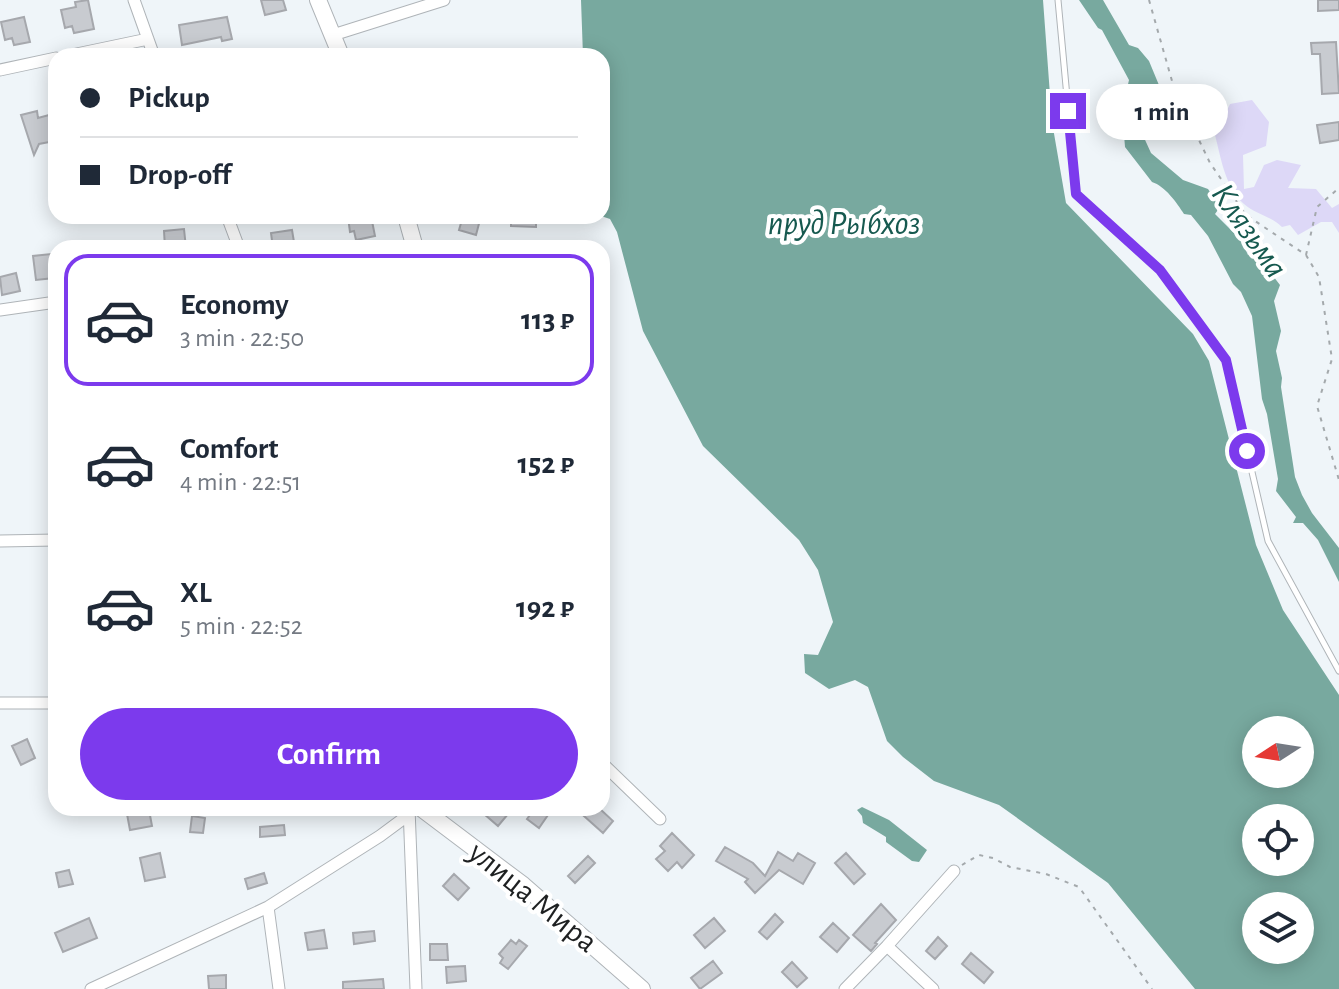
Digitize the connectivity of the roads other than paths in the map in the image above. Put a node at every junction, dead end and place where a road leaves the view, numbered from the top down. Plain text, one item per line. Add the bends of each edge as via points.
1 (134, 0) edge
2 (318, 0) edge
3 (444, 0) edge
4 (1058, 0) edge
5 (333, 35) junction
6 (148, 39) junction
7 (105, 48) edge
8 (151, 48) edge
9 (338, 48) edge
10 (48, 60) edge
11 (0, 70) edge
12 (48, 303) edge
13 (0, 310) edge
14 (48, 540) edge
15 (0, 541) edge
16 (1339, 671) edge
17 (0, 703) edge
18 (48, 703) edge
19 (610, 771) edge
20 (406, 816) edge
21 (412, 816) edge
22 (420, 816) edge
23 (660, 819) dead end
24 (954, 871) road end
25 (268, 907) junction
26 (887, 946) junction
27 (91, 989) edge
28 (279, 989) edge
29 (416, 989) edge
30 (642, 989) edge
31 (845, 989) edge
32 (933, 989) edge

1 - 6 street
2 - 5 street
3 - 5 street
4 - 16 lane via 1076,194 1160,270 1226,360 1268,541
5 - 9 street
6 - 7 street
6 - 8 street
10 - 11 street
12 - 13 street
14 - 15 street
17 - 18 street
19 - 23 street
20 - 25 street
21 - 29 street
22 - 30 street, улица Мира via 523,885
24 - 26 street
25 - 27 street
25 - 28 street
26 - 31 street
26 - 32 street

